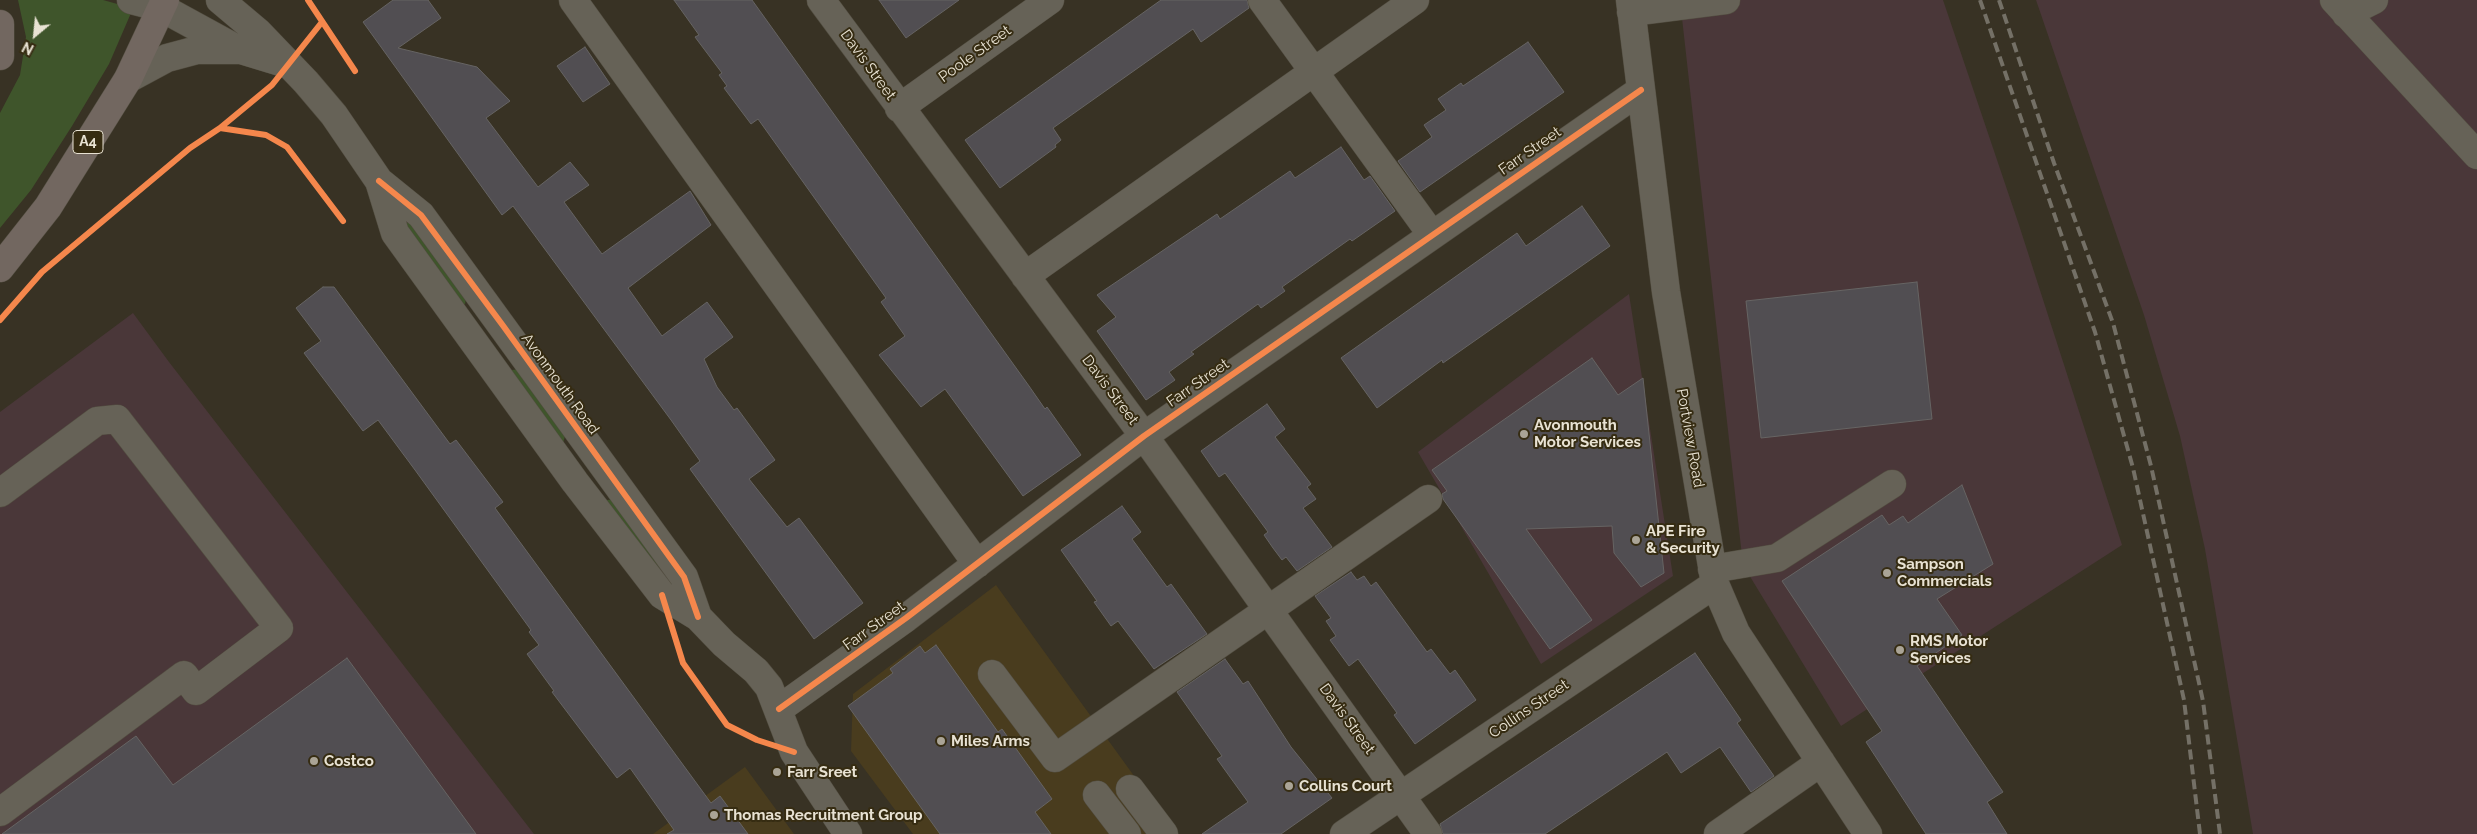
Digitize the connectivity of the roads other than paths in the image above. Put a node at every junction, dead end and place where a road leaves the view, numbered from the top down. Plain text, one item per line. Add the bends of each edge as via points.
1 (131, 0) edge
2 (220, 0) edge
3 (573, 0) edge
4 (821, 0) edge
5 (1050, 0) edge
6 (1262, 0) edge
7 (1415, 0) edge
8 (1726, 0) edge
9 (2374, 0) edge
10 (163, 4) edge
11 (1631, 6) edge
12 (2340, 7) edge
13 (0, 24) edge
14 (241, 50) junction
15 (0, 56) edge
16 (288, 64) junction
17 (1314, 71) junction
18 (128, 79) junction
19 (1641, 90) junction
20 (899, 108) junction
21 (2477, 155) edge
22 (380, 181) junction
23 (1432, 235) junction
24 (0, 268) edge
25 (1025, 276) junction
26 (504, 327) junction
27 (478, 347) junction
28 (1144, 436) junction
29 (601, 462) junction
30 (575, 482) junction
31 (1892, 484) dead end
32 (0, 493) edge
33 (1428, 499) dead end
34 (977, 564) junction
35 (1714, 577) junction
36 (1268, 610) junction
37 (698, 617) junction
38 (992, 674) dead end
39 (779, 710) junction
40 (1821, 762) junction
41 (1130, 789) dead end
42 (1400, 794) junction
43 (1097, 795) dead end
44 (0, 812) edge
45 (848, 834) edge
46 (1127, 834) edge
47 (1164, 834) edge
48 (1344, 834) edge
49 (1428, 834) edge
50 (1718, 834) edge
51 (1868, 834) edge

1 - 10 street
2 - 16 street, Avonmouth Road via 258,32
3 - 34 street
4 - 20 street, Davis Street
5 - 20 street, Poole Street
6 - 17 street
7 - 17 street
8 - 11 street
9 - 12 street
10 - 14 street
10 - 18 highway, A4
11 - 19 street, Portview Road
12 - 21 street
13 - 15 highway
14 - 16 street
14 - 18 street via 197,50 167,58
16 - 22 street, Avonmouth Road via 334,115
17 - 23 street
17 - 25 street
18 - 24 highway, A4 via 48,207
19 - 23 street, Farr Street
19 - 35 street, Portview Road via 1666,292
20 - 25 street, Davis Street
22 - 26 street, Avonmouth Road via 421,215
22 - 27 street, Avonmouth Road via 395,233
23 - 28 street, Farr Street
25 - 28 street, Davis Street
26 - 27 street
26 - 29 street, Avonmouth Road
27 - 30 street, Avonmouth Road
28 - 34 street, Farr Street
28 - 36 street, Davis Street
29 - 30 street
29 - 37 street, Avonmouth Road via 684,577
30 - 37 street, Avonmouth Road via 662,596
31 - 35 street via 1777,558
32 - 44 street via 97,421 117,419 279,628 196,691 184,675
33 - 36 street
34 - 39 street, Farr Street
35 - 40 street, Portview Road via 1736,633
35 - 42 street, Collins Street
36 - 38 street via 1054,758
36 - 42 street, Davis Street
37 - 39 street, Avonmouth Road via 756,671 769,687
39 - 45 street, Avonmouth Road via 794,752
40 - 50 street
40 - 51 street, Portview Road
41 - 47 street
42 - 48 street, Collins Street
42 - 49 street, Davis Street
43 - 46 street

